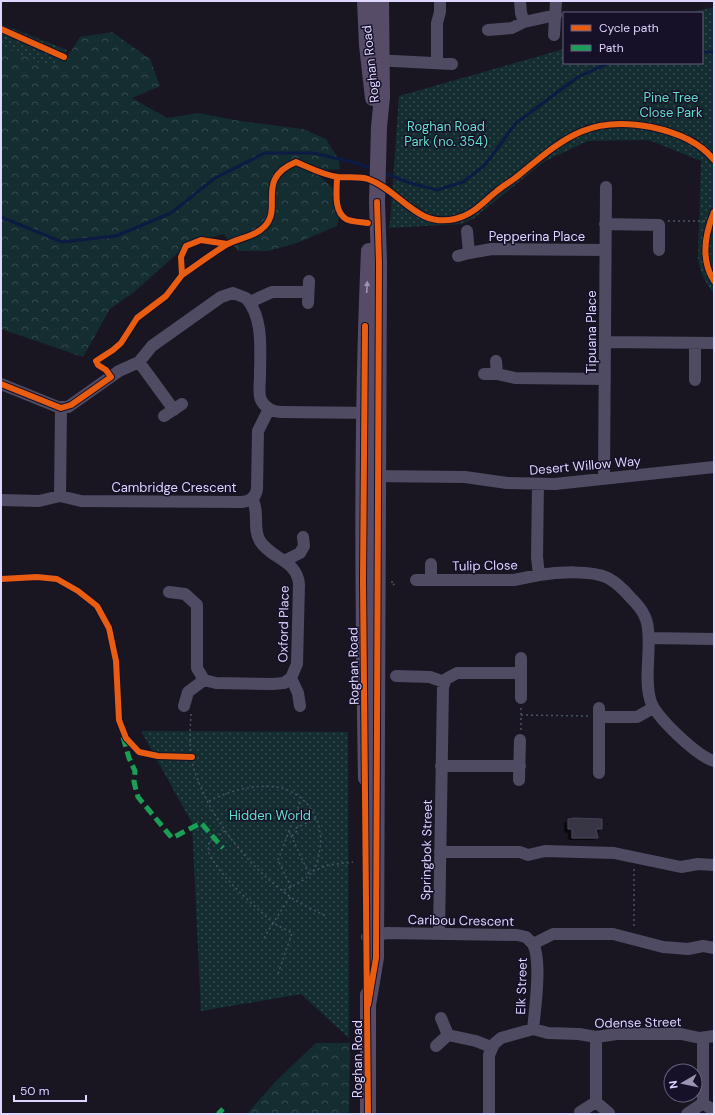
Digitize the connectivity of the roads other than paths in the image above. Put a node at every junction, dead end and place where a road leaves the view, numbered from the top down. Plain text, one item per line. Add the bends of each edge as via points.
1 (365, 1) edge
2 (381, 1) edge
3 (440, 1) edge
4 (520, 1) edge
5 (556, 1) edge
6 (556, 15) junction
7 (524, 22) junction
8 (488, 30) dead end
9 (554, 35) dead end
10 (375, 60) junction
11 (437, 63) junction
12 (452, 64) dead end
13 (606, 187) dead end
14 (605, 224) junction
15 (467, 231) dead end
16 (605, 250) junction
17 (659, 250) dead end
18 (308, 292) dead end
19 (250, 302) junction
20 (605, 342) junction
21 (714, 342) edge
22 (695, 343) junction
23 (496, 361) dead end
24 (139, 362) junction
25 (484, 374) dead end
26 (496, 374) junction
27 (604, 379) junction
28 (694, 380) dead end
29 (1, 384) edge
30 (61, 408) junction
31 (269, 409) junction
32 (173, 410) dead end
33 (371, 413) junction
34 (714, 467) edge
35 (370, 476) junction
36 (604, 478) junction
37 (538, 484) junction
38 (60, 496) junction
39 (252, 499) junction
40 (1, 500) edge
41 (303, 537) dead end
42 (284, 561) junction
43 (430, 564) dead end
44 (539, 575) junction
45 (416, 580) dead end
46 (431, 580) junction
47 (169, 592) dead end
48 (648, 638) junction
49 (714, 638) edge
50 (521, 658) dead end
51 (521, 673) junction
52 (396, 676) dead end
53 (291, 678) junction
54 (204, 680) junction
55 (444, 682) junction
56 (521, 698) road end
57 (300, 706) dead end
58 (653, 708) junction
59 (188, 709) road end
60 (520, 740) road end
61 (714, 761) edge
62 (441, 766) junction
63 (520, 766) junction
64 (599, 773) dead end
65 (519, 780) dead end
66 (440, 852) junction
67 (714, 865) edge
68 (439, 934) junction
69 (371, 935) junction
70 (533, 944) junction
71 (714, 948) edge
72 (441, 1018) dead end
73 (533, 1029) junction
74 (448, 1035) junction
75 (596, 1037) junction
76 (708, 1037) edge
77 (436, 1046) dead end
78 (491, 1047) junction
79 (596, 1102) junction
80 (703, 1102) joint
81 (702, 1103) edge
82 (714, 1111) edge
83 (580, 1112) dead end
84 (610, 1113) dead end
85 (368, 1114) edge
86 (489, 1114) edge
87 (687, 1114) edge

1 - 10 main road, Roghan Road
2 - 10 main road, Roghan Road
3 - 11 street
4 - 7 street via 520,13
5 - 6 street
6 - 7 street
6 - 9 street
7 - 8 street via 512,28
10 - 11 street
10 - 33 main road, Roghan Road via 379,133 379,264
11 - 12 street
13 - 14 street, Tipuana Place
14 - 16 street, Tipuana Place
14 - 17 street via 659,225
15 - 16 street, Pepperina Place via 463,255 492,249
16 - 20 street, Tipuana Place
18 - 19 street via 272,292
19 - 24 street via 238,293 225,294 152,346
19 - 31 street via 259,333 260,394 263,403
20 - 22 street
20 - 27 street, Tipuana Place
21 - 22 street
22 - 28 street
23 - 26 street
24 - 30 street via 122,369 71,405
24 - 32 street
25 - 26 street
26 - 27 street via 515,378
27 - 36 street, Tipuana Place
29 - 30 street
30 - 38 street
31 - 33 street via 282,412
31 - 39 street, Cambridge Crescent via 258,431 257,489
33 - 35 main road, Roghan Road
34 - 36 street, Desert Willow Way
35 - 37 street, Desert Willow Way via 465,477 501,483
35 - 69 main road, Roghan Road
35 - 69 main road, Roghan Road via 360,862
36 - 37 street, Desert Willow Way
37 - 44 street
38 - 39 street, Cambridge Crescent via 81,501 242,502
38 - 40 street, Cambridge Crescent via 39,501
39 - 42 street, Oxford Place via 257,512 259,540
41 - 42 street via 304,546 300,553
42 - 53 street, Oxford Place via 294,569 298,579 297,664
43 - 46 street
44 - 46 street, Tulip Close via 514,580
44 - 48 street, Tulip Close via 583,574 608,578 626,592 643,611
45 - 46 street, Tulip Close
47 - 54 street via 186,594 197,605 197,668
48 - 49 street
48 - 58 street, Tulip Close via 649,694
50 - 51 street
51 - 55 street via 457,673
51 - 56 street
52 - 55 street via 430,677
53 - 54 street, Oxford Place via 273,684 216,683
53 - 57 street via 298,693
54 - 59 street via 188,692
55 - 62 street, Springbok Street
58 - 61 street via 700,754
58 - 64 street via 637,717 600,713
60 - 63 street
62 - 63 street
62 - 66 street, Springbok Street
63 - 65 street
66 - 67 street via 614,853 682,867
66 - 68 street, Springbok Street
68 - 69 street, Caribou Crescent
68 - 70 street, Caribou Crescent via 517,935 526,937
69 - 85 main road, Roghan Road via 376,958 368,1005
70 - 71 street via 553,934 613,934 663,947 688,950 704,946
70 - 73 street, Elk Street via 536,953
72 - 74 street
73 - 75 street, Odense Street via 548,1033
73 - 78 street, Odense Street via 501,1038
74 - 77 street
74 - 78 street
75 - 76 street, Odense Street via 617,1034 681,1034
75 - 79 street
76 - 80 street
78 - 86 street
79 - 83 street
79 - 84 street
80 - 82 street
81 - 87 street

